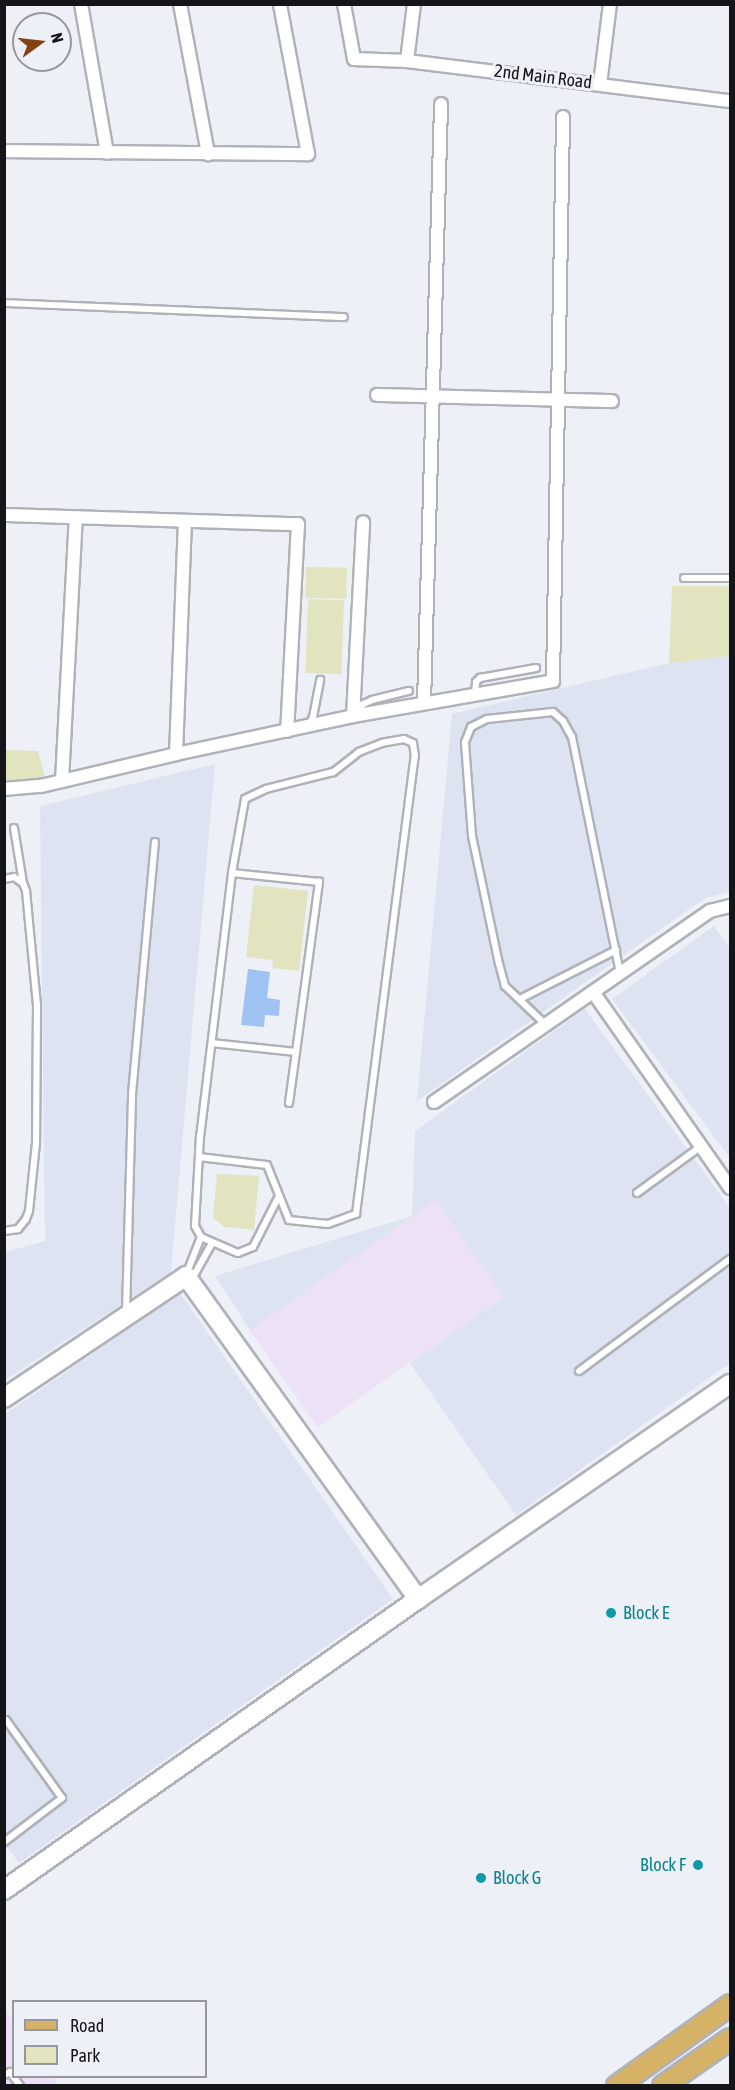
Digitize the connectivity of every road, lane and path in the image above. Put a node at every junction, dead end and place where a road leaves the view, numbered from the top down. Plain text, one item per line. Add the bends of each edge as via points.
1 (81, 4) edge
2 (180, 4) edge
3 (280, 4) edge
4 (344, 4) edge
5 (414, 4) edge
6 (610, 4) edge
7 (406, 61) junction
8 (600, 84) junction
9 (730, 99) edge
10 (441, 104) dead end
11 (563, 117) dead end
12 (4, 151) edge
13 (107, 153) junction
14 (208, 154) junction
15 (4, 303) edge
16 (344, 317) dead end
17 (377, 395) dead end
18 (433, 396) junction
19 (557, 400) junction
20 (612, 401) dead end
21 (4, 515) edge
22 (76, 517) junction
23 (185, 521) junction
24 (363, 522) dead end
25 (730, 578) edge
26 (684, 579) dead end
27 (536, 668) dead end
28 (320, 680) dead end
29 (409, 691) dead end
30 (475, 694) junction
31 (424, 703) junction
32 (357, 716) junction
33 (308, 726) junction
34 (287, 731) junction
35 (176, 754) junction
36 (62, 781) junction
37 (4, 789) edge
38 (14, 828) dead end
39 (155, 842) dead end
40 (232, 873) junction
41 (4, 879) edge
42 (23, 883) junction
43 (730, 906) edge
44 (616, 950) junction
45 (621, 972) junction
46 (593, 992) junction
47 (520, 999) junction
48 (546, 1024) junction
49 (212, 1043) junction
50 (297, 1052) junction
51 (434, 1102) dead end
52 (289, 1103) dead end
53 (700, 1147) junction
54 (199, 1157) junction
55 (730, 1188) edge
56 (637, 1193) dead end
57 (278, 1198) junction
58 (4, 1231) edge
59 (201, 1237) junction
60 (212, 1243) junction
61 (730, 1259) edge
62 (188, 1279) junction
63 (126, 1316) junction
64 (579, 1371) dead end
65 (730, 1384) edge
66 (4, 1398) edge
67 (418, 1599) junction
68 (6, 1720) edge
69 (4, 1842) edge
70 (8, 1882) edge
71 (730, 2005) edge
72 (730, 2039) edge
73 (636, 2079) edge
74 (617, 2085) edge
75 (663, 2085) edge

1 - 13 street
2 - 14 street
3 - 14 street via 308,154
4 - 7 street, 2nd Main Road via 354,59
5 - 7 street
6 - 8 street
7 - 8 street, 2nd Main Road
8 - 9 street, 2nd Main Road
10 - 18 street
11 - 19 street
12 - 13 street
13 - 14 street
15 - 16 lane
17 - 18 street
18 - 19 street
18 - 31 street
19 - 20 street
19 - 30 street via 553,681
21 - 22 street
22 - 23 street
22 - 36 street
23 - 34 street via 298,524
23 - 35 street
24 - 32 street
25 - 26 lane
27 - 30 lane via 480,678
28 - 33 lane
29 - 32 lane via 361,705
30 - 31 street
31 - 32 street
32 - 33 street
33 - 34 street
34 - 35 street
35 - 36 street
36 - 37 street
38 - 42 lane
39 - 63 lane via 132,1094
40 - 49 lane
40 - 50 lane via 319,882
40 - 57 lane via 245,799 266,789 333,772 359,752 382,742 404,739 413,743 414,768 359,1205 356,1214 328,1224 289,1220
41 - 42 lane via 14,877
42 - 58 lane via 37,1005 36,1143 26,1219 18,1229
43 - 45 street via 710,911
44 - 45 lane
44 - 47 lane
44 - 47 lane via 572,737 553,712 487,719 471,727 465,742 472,836 505,986
45 - 46 street
46 - 48 street
46 - 53 street
47 - 48 lane
48 - 51 street
49 - 50 lane
49 - 54 lane
50 - 52 lane
53 - 55 street
53 - 56 lane
54 - 57 lane via 267,1165
54 - 59 lane via 195,1226
57 - 60 lane via 254,1247 238,1253
59 - 60 lane
59 - 62 lane
60 - 62 lane
61 - 64 lane
62 - 63 street
62 - 67 street
63 - 66 street
65 - 67 street
67 - 70 street
68 - 69 lane via 62,1798
71 - 73 main road
72 - 75 main road
73 - 74 main road

